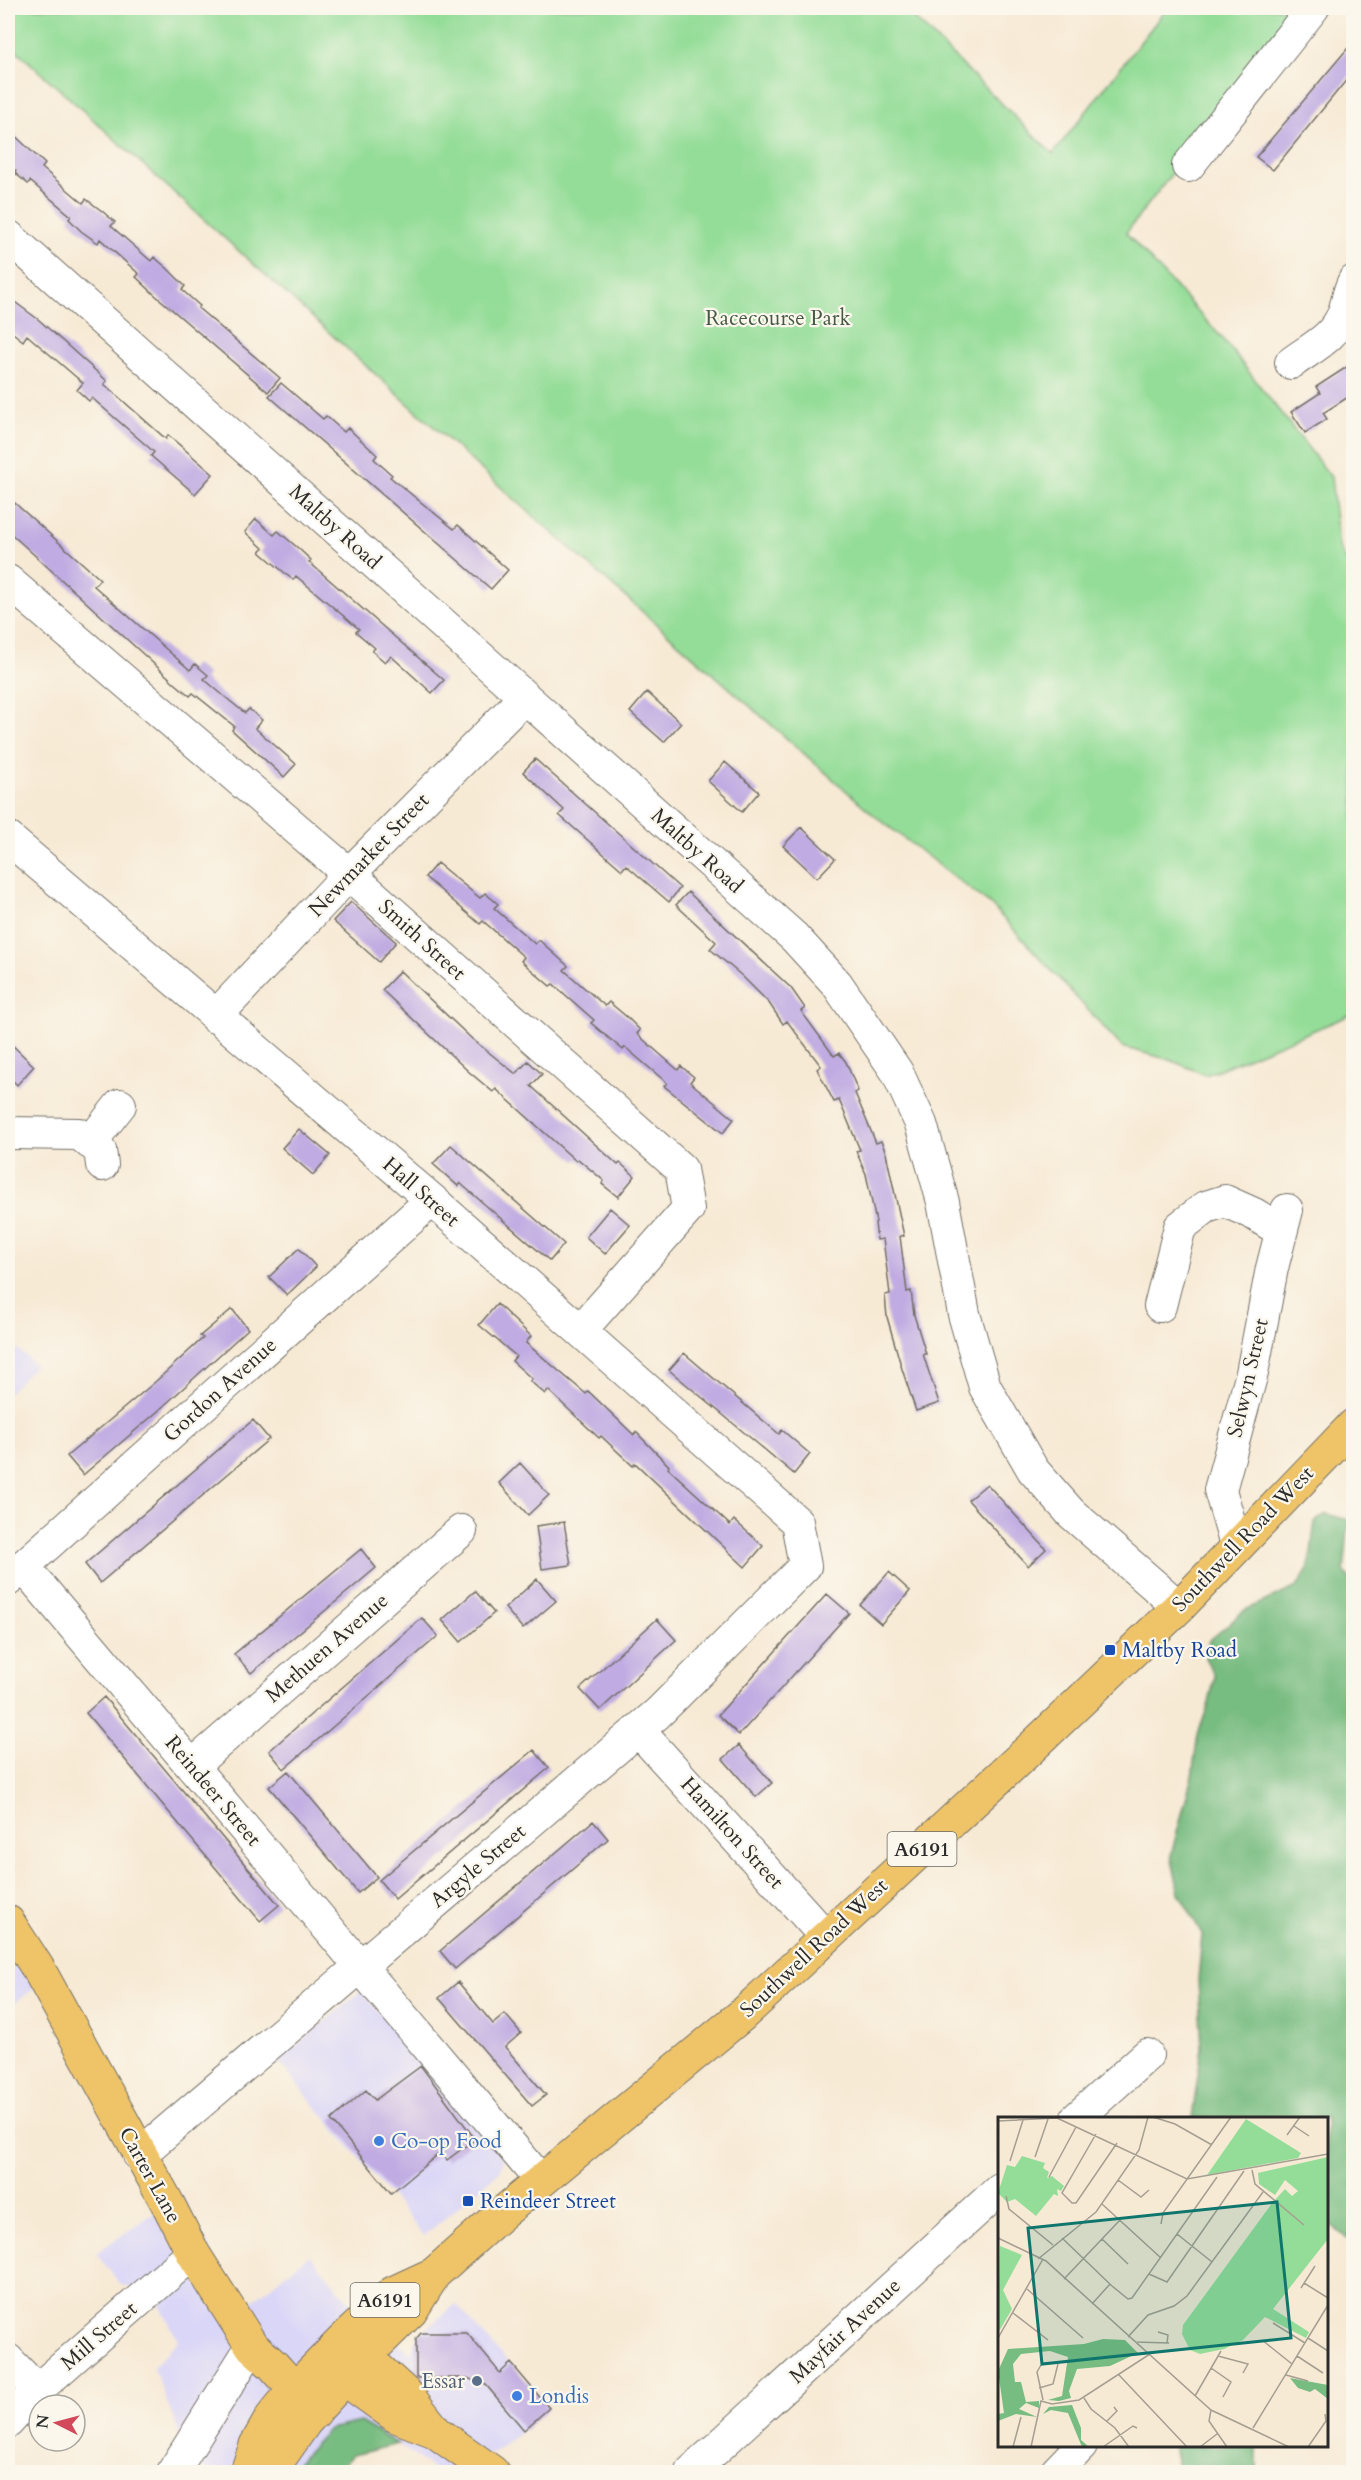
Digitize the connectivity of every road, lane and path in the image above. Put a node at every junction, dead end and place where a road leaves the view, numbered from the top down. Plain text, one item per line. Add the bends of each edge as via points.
1 (1313, 8) edge
2 (1188, 166) dead end
3 (8, 236) edge
4 (1351, 286) edge
5 (1291, 363) dead end
6 (8, 581) edge
7 (525, 697) junction
8 (8, 838) edge
9 (349, 874) junction
10 (215, 1017) junction
11 (120, 1105) dead end
12 (8, 1133) edge
13 (432, 1200) junction
14 (1160, 1306) dead end
15 (581, 1330) junction
16 (1353, 1425) edge
17 (461, 1531) dead end
18 (1236, 1545) junction
19 (805, 1566) joint
20 (15, 1573) edge
21 (1179, 1607) junction
22 (638, 1730) junction
23 (192, 1766) junction
24 (8, 1922) edge
25 (826, 1937) junction
26 (361, 1966) junction
27 (1147, 2055) dead end
28 (1078, 2117) edge
29 (139, 2155) junction
30 (541, 2181) junction
31 (998, 2191) edge
32 (193, 2253) junction
33 (252, 2346) junction
34 (344, 2359) junction
35 (8, 2360) edge
36 (37, 2390) junction
37 (305, 2401) junction
38 (8, 2422) edge
39 (1079, 2447) edge
40 (173, 2472) edge
41 (248, 2472) edge
42 (263, 2472) edge
43 (492, 2472) edge
44 (691, 2472) edge
45 (1056, 2472) edge

1 - 2 street
3 - 7 street, Maltby Road
4 - 5 street via 1335,332
6 - 9 street, Smith Street
7 - 9 street, Newmarket Street
7 - 21 street, Maltby Road via 794,937 837,984 897,1072 921,1124 943,1202 964,1314 985,1387 1033,1470 1071,1513
8 - 10 street, Hall Street
9 - 10 street, Newmarket Street
9 - 15 street, Smith Street via 681,1169 688,1209
10 - 13 street, Hall Street
11 - 12 street via 96,1154 79,1134
13 - 15 street, Hall Street
13 - 20 street, Gordon Avenue
14 - 18 street, Selwyn Street via 1180,1227 1206,1207 1225,1201 1254,1214 1284,1220 1252,1373 1220,1490
15 - 19 street, Hall Street via 797,1522
16 - 18 main road, Southwell Road West / A6191
17 - 23 street, Methuen Avenue
18 - 21 main road, Southwell Road West / A6191
19 - 22 street, Argyle Street
20 - 23 street, Reindeer Street
21 - 25 main road, Southwell Road West / A6191
22 - 25 street, Hamilton Street
22 - 26 street, Argyle Street
23 - 26 street, Reindeer Street
24 - 29 main road, Carter Lane via 39,1970
25 - 30 main road, Southwell Road West / A6191 via 742,2015
26 - 29 street, Argyle Street
26 - 30 street, Reindeer Street
27 - 28 street
29 - 32 main road, Carter Lane
30 - 34 main road, Southwell Road West / A6191 via 434,2274 393,2293
31 - 44 street, Mayfair Avenue
32 - 33 main road, Carter Lane
32 - 36 street, Mill Street
33 - 37 main road, Carter Lane
33 - 40 street
34 - 37 main road, A6191
34 - 43 main road via 408,2396 436,2432
35 - 36 street
36 - 38 street, Mill Street
37 - 41 main road, A6191 via 272,2417 256,2445
37 - 42 main road, A6191 via 279,2459
39 - 45 street

